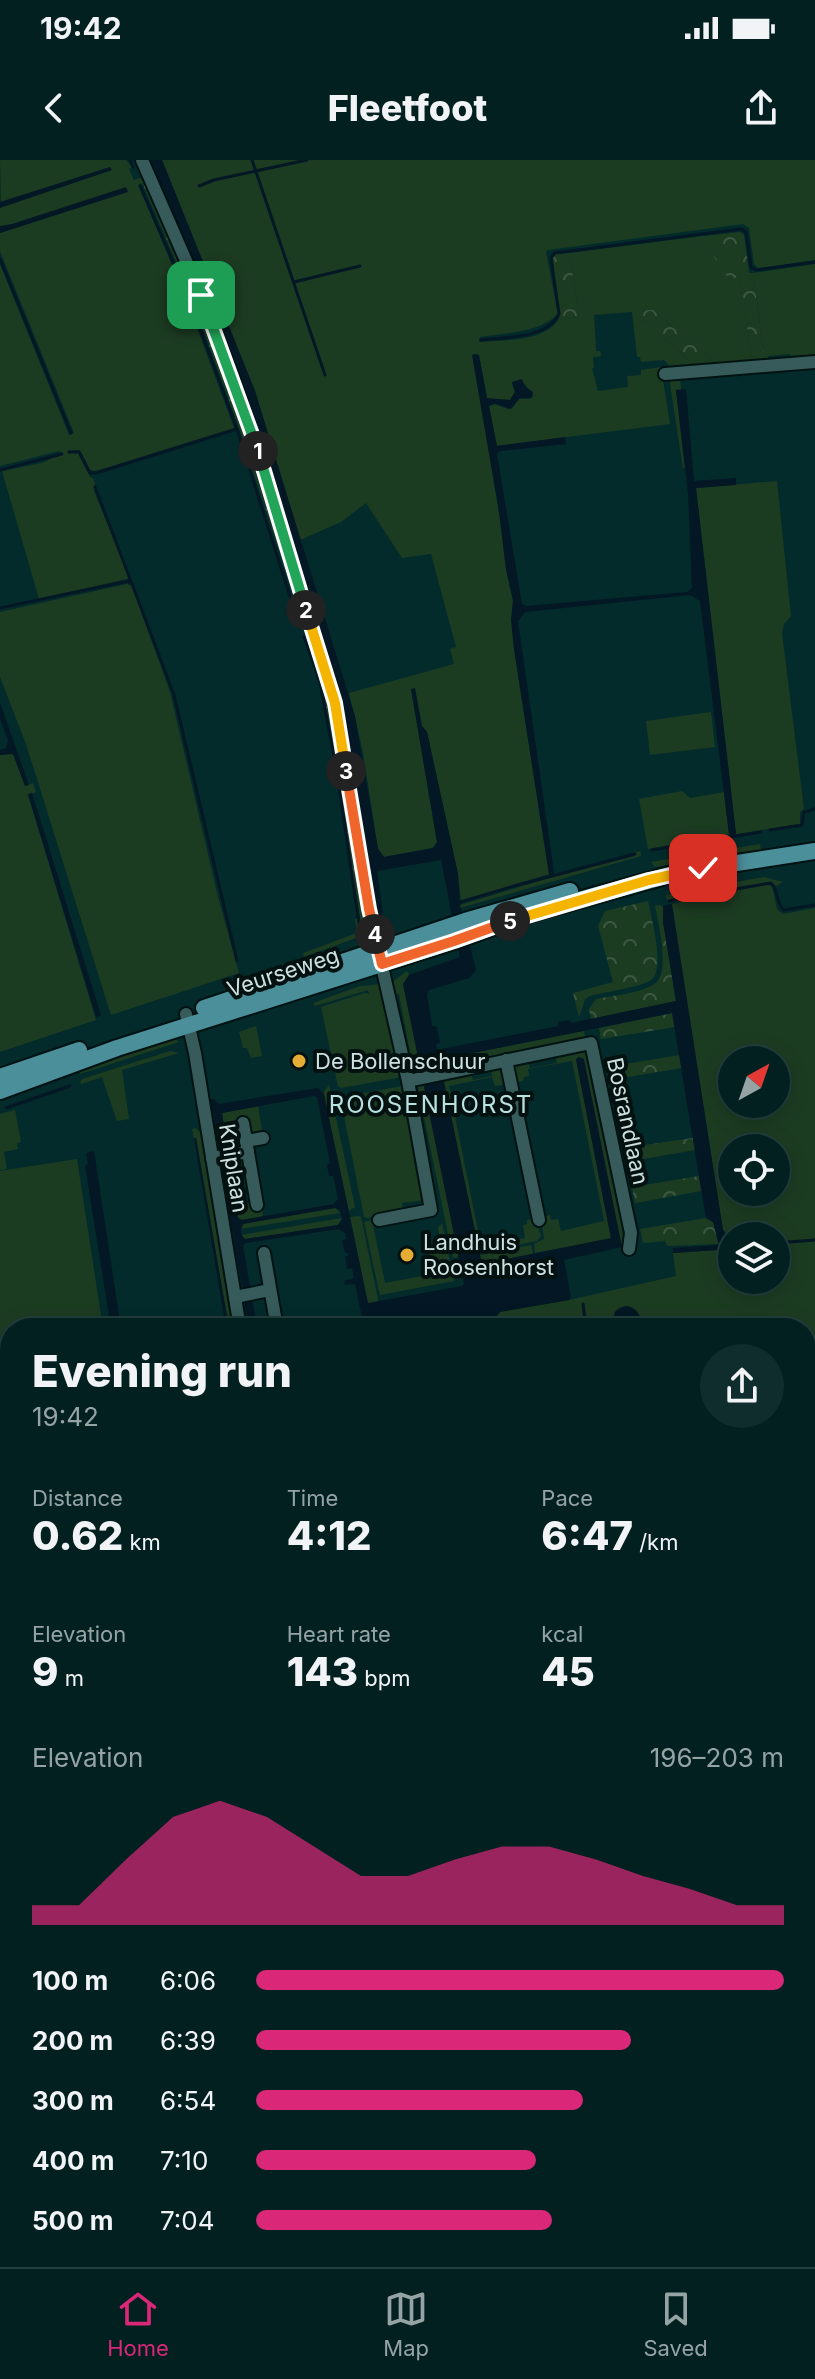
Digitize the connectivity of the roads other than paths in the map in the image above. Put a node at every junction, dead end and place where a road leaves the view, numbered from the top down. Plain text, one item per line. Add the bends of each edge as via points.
1 (142, 160) edge
2 (815, 362) edge
3 (665, 374) dead end
4 (815, 845) edge
5 (815, 851) edge
6 (460, 931) junction
7 (381, 957) junction
8 (187, 1020) junction
9 (506, 1060) junction
10 (0, 1077) edge
11 (413, 1080) junction
12 (0, 1091) edge
13 (243, 1123) dead end
14 (263, 1138) dead end
15 (247, 1146) junction
16 (214, 1157) junction
17 (257, 1205) dead end
18 (379, 1220) dead end
19 (539, 1220) dead end
20 (629, 1249) dead end
21 (264, 1253) dead end
22 (270, 1290) junction
23 (237, 1296) junction
24 (239, 1318) edge
25 (275, 1318) edge

1 - 7 street via 232,375 335,703
2 - 3 street
4 - 6 main road, Veurseweg via 633,876 533,901
5 - 6 main road, Veurseweg via 660,877
6 - 7 main road, Veurseweg
7 - 8 main road, Veurseweg
7 - 11 street
8 - 10 main road, Veurseweg
8 - 12 main road, Veurseweg
8 - 16 street, Kniplaan
9 - 11 street, Bosrandlaan
9 - 19 street
9 - 20 street, Bosrandlaan via 591,1043 631,1233
11 - 18 street via 431,1210
13 - 15 street
14 - 15 street
15 - 16 street
15 - 17 street
16 - 23 street, Kniplaan
21 - 22 street
22 - 23 street
22 - 25 street
23 - 24 street, Kniplaan

